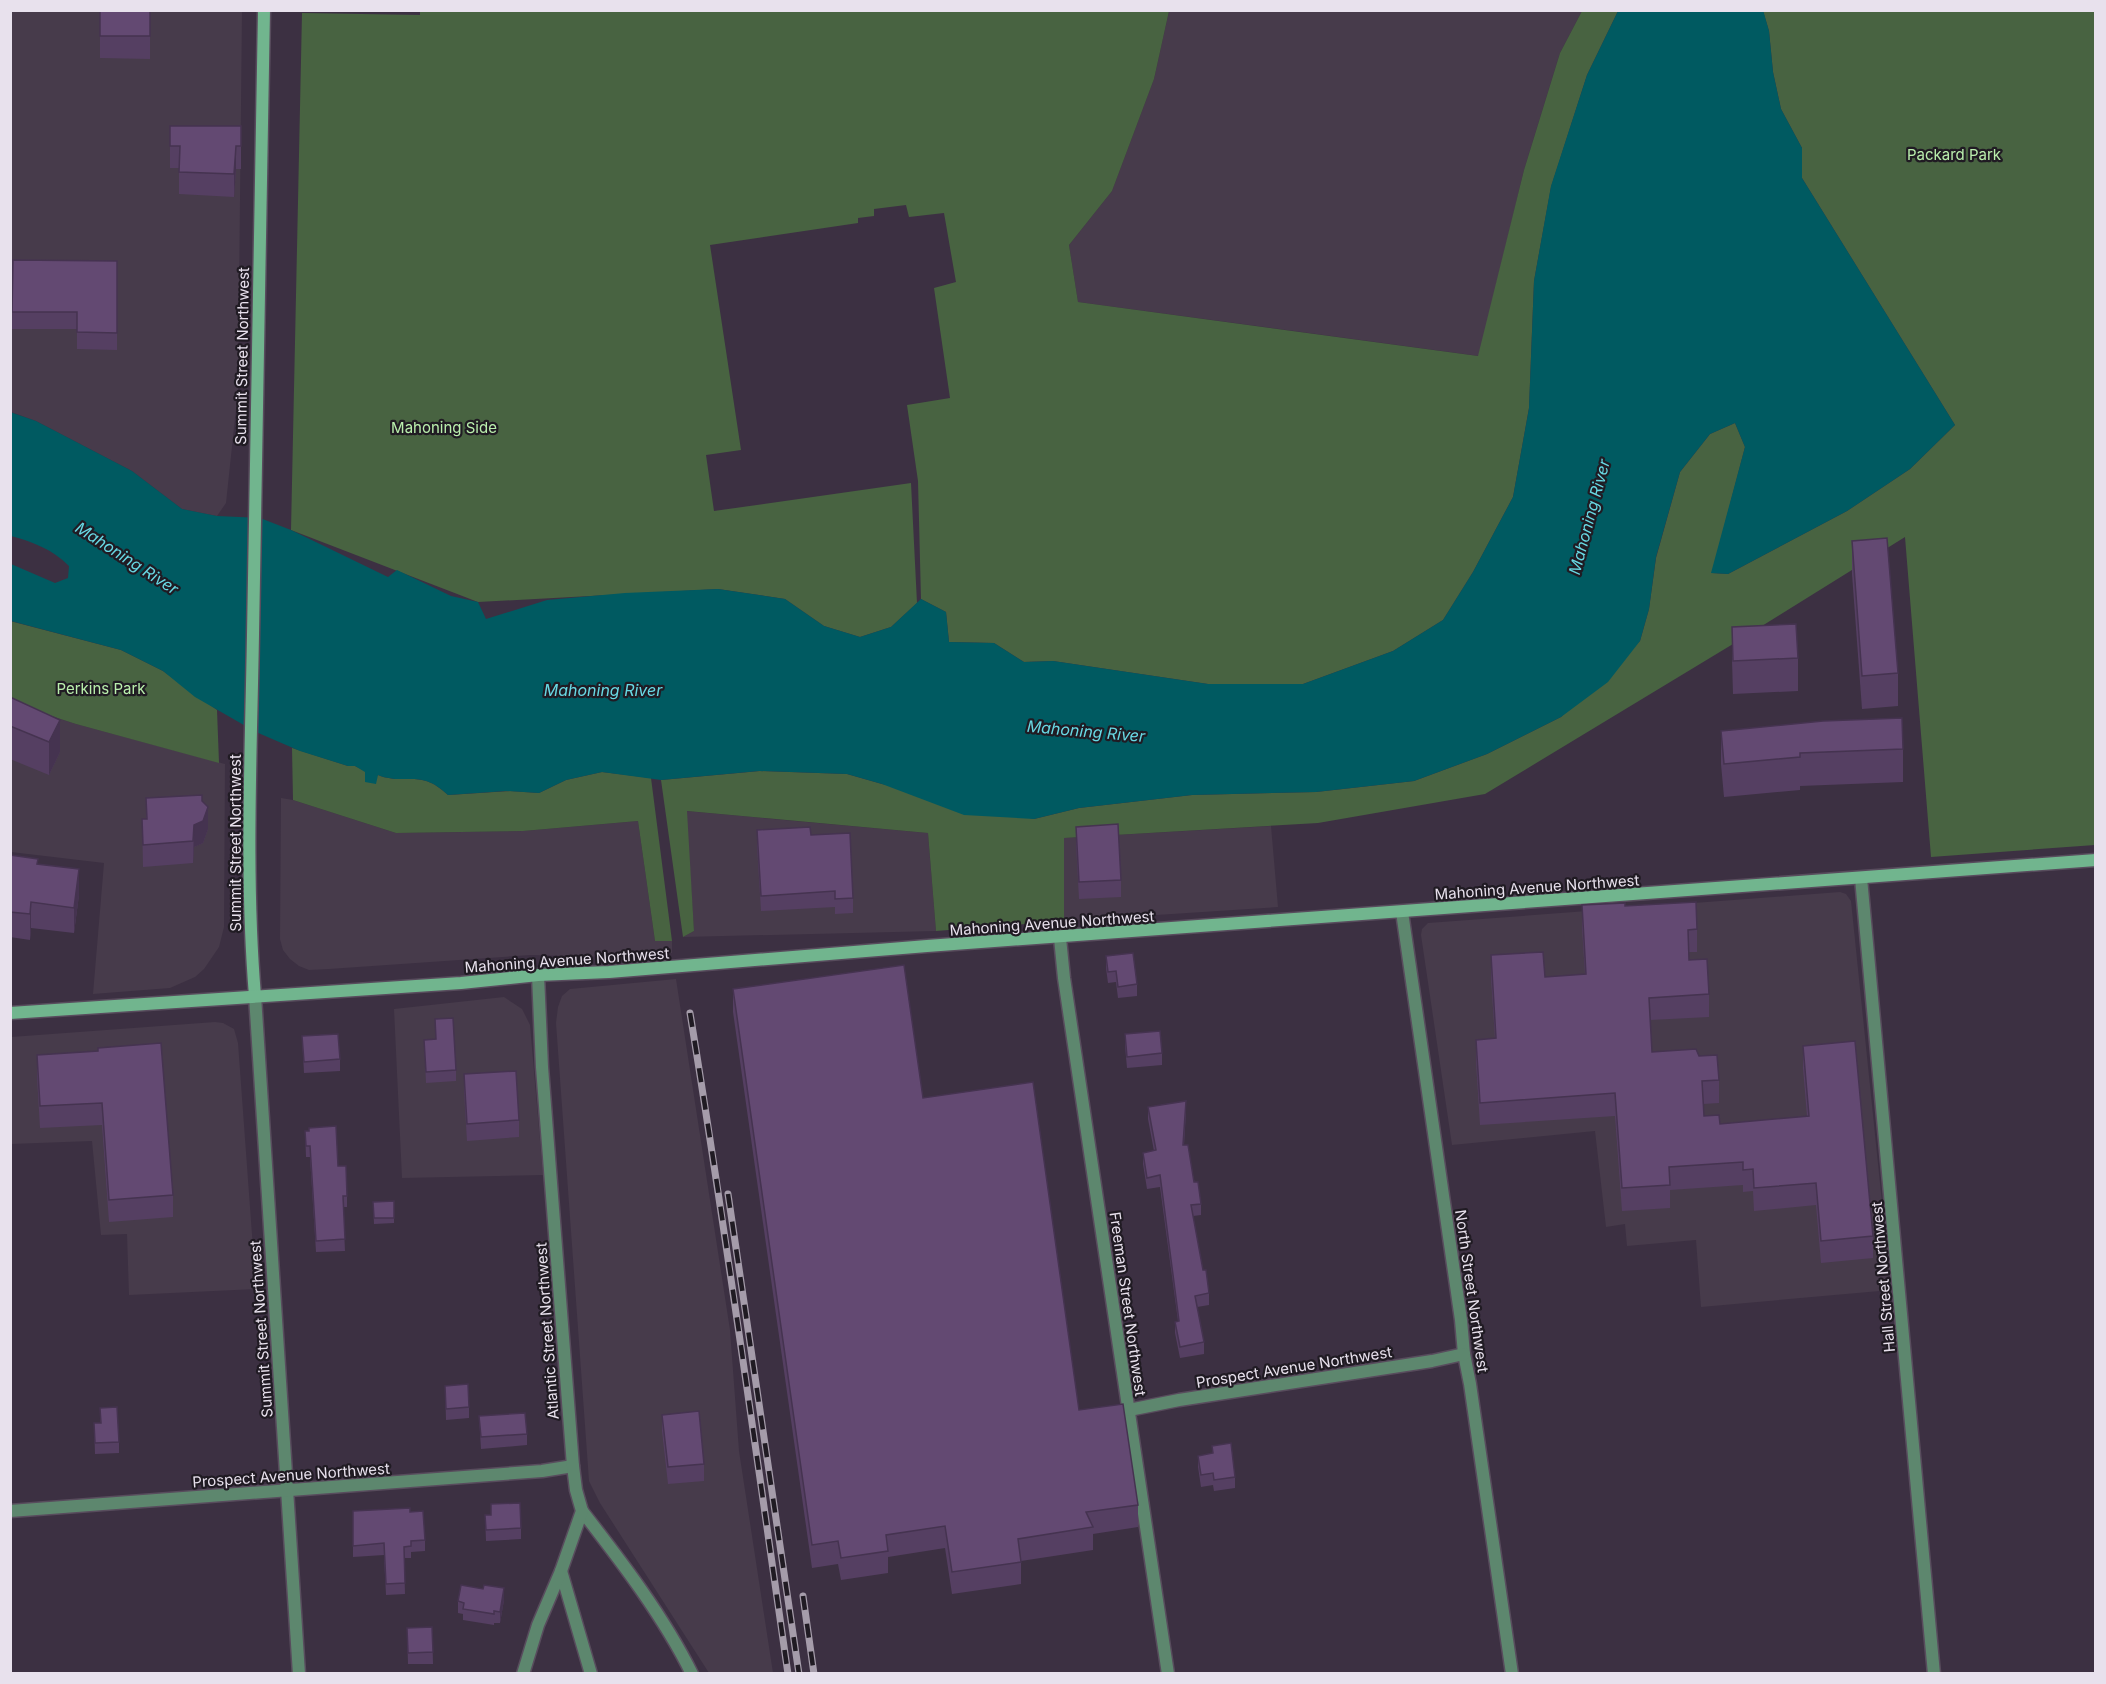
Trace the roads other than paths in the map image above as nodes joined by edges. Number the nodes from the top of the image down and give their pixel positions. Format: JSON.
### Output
{"nodes":[{"id":1,"x":264,"y":10,"type":"edge"},
{"id":2,"x":2096,"y":860,"type":"edge"},
{"id":3,"x":1861,"y":878,"type":"junction"},
{"id":4,"x":1402,"y":912,"type":"junction"},
{"id":5,"x":1060,"y":938,"type":"junction"},
{"id":6,"x":538,"y":975,"type":"junction"},
{"id":7,"x":255,"y":996,"type":"junction"},
{"id":8,"x":10,"y":1013,"type":"edge"},
{"id":9,"x":1464,"y":1354,"type":"junction"},
{"id":10,"x":1129,"y":1410,"type":"junction"},
{"id":11,"x":573,"y":1466,"type":"junction"},
{"id":12,"x":286,"y":1490,"type":"junction"},
{"id":13,"x":10,"y":1511,"type":"edge"},
{"id":14,"x":582,"y":1511,"type":"junction"},
{"id":15,"x":561,"y":1571,"type":"junction"},
{"id":16,"x":299,"y":1674,"type":"edge"},
{"id":17,"x":523,"y":1674,"type":"edge"},
{"id":18,"x":591,"y":1674,"type":"edge"},
{"id":19,"x":692,"y":1674,"type":"edge"},
{"id":20,"x":1168,"y":1674,"type":"edge"},
{"id":21,"x":1512,"y":1674,"type":"edge"},
{"id":22,"x":1934,"y":1674,"type":"edge"}],
"edges":[{"from":1,"to":7,"type":"main road","name":"Summit Street Northwest"},
{"from":2,"to":3,"type":"main road","name":"Mahoning Avenue Northwest"},
{"from":3,"to":4,"type":"main road","name":"Mahoning Avenue Northwest"},
{"from":3,"to":22,"type":"street","name":"Hall Street Northwest"},
{"from":4,"to":5,"type":"main road","name":"Mahoning Avenue Northwest"},
{"from":4,"to":9,"type":"street","name":"North Street Northwest"},
{"from":5,"to":6,"type":"main road","name":"Mahoning Avenue Northwest"},
{"from":5,"to":10,"type":"street","name":"Freeman Street Northwest"},
{"from":6,"to":7,"type":"main road","name":"Mahoning Avenue Northwest"},
{"from":6,"to":11,"type":"street","name":"Atlantic Street Northwest"},
{"from":7,"to":8,"type":"main road","name":"Mahoning Avenue Northwest"},
{"from":7,"to":12,"type":"street","name":"Summit Street Northwest"},
{"from":9,"to":10,"type":"street","name":"Prospect Avenue Northwest"},
{"from":9,"to":21,"type":"street","name":"North Street Northwest"},
{"from":10,"to":20,"type":"street","name":"Freeman Street Northwest"},
{"from":11,"to":12,"type":"street","name":"Prospect Avenue Northwest"},
{"from":11,"to":14,"type":"street","name":"Atlantic Street Northwest"},
{"from":12,"to":13,"type":"street","name":"Prospect Avenue Northwest"},
{"from":12,"to":16,"type":"street","name":"Summit Street Northwest"},
{"from":14,"to":15,"type":"street"},
{"from":14,"to":19,"type":"street"},
{"from":15,"to":17,"type":"street"},
{"from":15,"to":18,"type":"street"}]}
